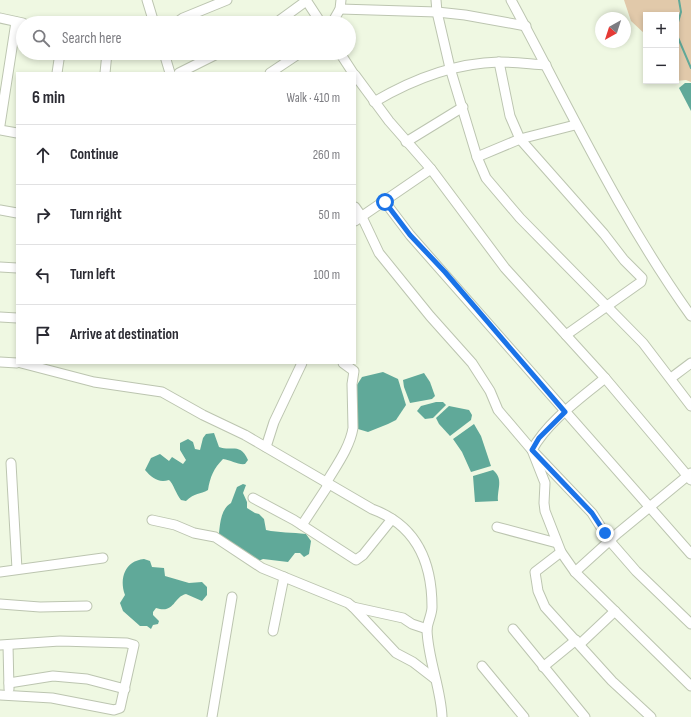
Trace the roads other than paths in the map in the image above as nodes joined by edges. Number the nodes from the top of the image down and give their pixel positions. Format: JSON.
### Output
{"nodes":[{"id":1,"x":147,"y":0,"type":"edge"},
{"id":2,"x":227,"y":0,"type":"edge"},
{"id":3,"x":436,"y":0,"type":"edge"},
{"id":4,"x":511,"y":0,"type":"edge"},
{"id":5,"x":306,"y":1,"type":"edge"},
{"id":6,"x":341,"y":5,"type":"edge"},
{"id":7,"x":437,"y":12,"type":"junction"},
{"id":8,"x":152,"y":16,"type":"edge"},
{"id":9,"x":188,"y":16,"type":"edge"},
{"id":10,"x":286,"y":16,"type":"edge"},
{"id":11,"x":316,"y":16,"type":"edge"},
{"id":12,"x":336,"y":16,"type":"edge"},
{"id":13,"x":0,"y":18,"type":"edge"},
{"id":14,"x":16,"y":21,"type":"edge"},
{"id":15,"x":526,"y":26,"type":"junction"},
{"id":16,"x":16,"y":38,"type":"edge"},
{"id":17,"x":59,"y":60,"type":"edge"},
{"id":18,"x":107,"y":60,"type":"edge"},
{"id":19,"x":166,"y":60,"type":"edge"},
{"id":20,"x":205,"y":60,"type":"edge"},
{"id":21,"x":290,"y":60,"type":"edge"},
{"id":22,"x":345,"y":60,"type":"edge"},
{"id":23,"x":498,"y":62,"type":"junction"},
{"id":24,"x":546,"y":64,"type":"junction"},
{"id":25,"x":450,"y":68,"type":"junction"},
{"id":26,"x":57,"y":72,"type":"edge"},
{"id":27,"x":106,"y":72,"type":"edge"},
{"id":28,"x":170,"y":72,"type":"edge"},
{"id":29,"x":181,"y":72,"type":"edge"},
{"id":30,"x":272,"y":72,"type":"edge"},
{"id":31,"x":353,"y":72,"type":"edge"},
{"id":32,"x":356,"y":77,"type":"edge"},
{"id":33,"x":374,"y":102,"type":"junction"},
{"id":34,"x":463,"y":107,"type":"junction"},
{"id":35,"x":0,"y":124,"type":"edge"},
{"id":36,"x":575,"y":125,"type":"junction"},
{"id":37,"x":0,"y":130,"type":"edge"},
{"id":38,"x":16,"y":133,"type":"edge"},
{"id":39,"x":520,"y":139,"type":"junction"},
{"id":40,"x":406,"y":142,"type":"junction"},
{"id":41,"x":477,"y":157,"type":"junction"},
{"id":42,"x":431,"y":169,"type":"junction"},
{"id":43,"x":385,"y":202,"type":"junction"},
{"id":44,"x":0,"y":210,"type":"edge"},
{"id":45,"x":16,"y":213,"type":"edge"},
{"id":46,"x":358,"y":219,"type":"edge"},
{"id":47,"x":0,"y":267,"type":"edge"},
{"id":48,"x":16,"y":268,"type":"edge"},
{"id":49,"x":606,"y":305,"type":"junction"},
{"id":50,"x":691,"y":316,"type":"edge"},
{"id":51,"x":0,"y":317,"type":"edge"},
{"id":52,"x":16,"y":318,"type":"edge"},
{"id":53,"x":566,"y":335,"type":"junction"},
{"id":54,"x":0,"y":362,"type":"edge"},
{"id":55,"x":16,"y":362,"type":"edge"},
{"id":56,"x":25,"y":364,"type":"edge"},
{"id":57,"x":302,"y":364,"type":"edge"},
{"id":58,"x":344,"y":364,"type":"edge"},
{"id":59,"x":691,"y":364,"type":"edge"},
{"id":60,"x":605,"y":378,"type":"junction"},
{"id":61,"x":670,"y":378,"type":"junction"},
{"id":62,"x":691,"y":406,"type":"edge"},
{"id":63,"x":565,"y":412,"type":"junction"},
{"id":64,"x":266,"y":447,"type":"junction"},
{"id":65,"x":532,"y":450,"type":"junction"},
{"id":66,"x":11,"y":463,"type":"dead end"},
{"id":67,"x":690,"y":476,"type":"edge"},
{"id":68,"x":328,"y":483,"type":"junction"},
{"id":69,"x":253,"y":498,"type":"dead end"},
{"id":70,"x":650,"y":507,"type":"junction"},
{"id":71,"x":392,"y":519,"type":"junction"},
{"id":72,"x":152,"y":520,"type":"dead end"},
{"id":73,"x":302,"y":525,"type":"junction"},
{"id":74,"x":497,"y":527,"type":"dead end"},
{"id":75,"x":609,"y":540,"type":"junction"},
{"id":76,"x":557,"y":543,"type":"junction"},
{"id":77,"x":561,"y":552,"type":"junction"},
{"id":78,"x":691,"y":554,"type":"edge"},
{"id":79,"x":103,"y":558,"type":"dead end"},
{"id":80,"x":17,"y":569,"type":"junction"},
{"id":81,"x":0,"y":572,"type":"edge"},
{"id":82,"x":575,"y":572,"type":"junction"},
{"id":83,"x":284,"y":577,"type":"junction"},
{"id":84,"x":232,"y":597,"type":"dead end"},
{"id":85,"x":0,"y":604,"type":"edge"},
{"id":86,"x":87,"y":606,"type":"dead end"},
{"id":87,"x":353,"y":607,"type":"junction"},
{"id":88,"x":615,"y":611,"type":"junction"},
{"id":89,"x":691,"y":624,"type":"edge"},
{"id":90,"x":427,"y":629,"type":"junction"},
{"id":91,"x":513,"y":629,"type":"dead end"},
{"id":92,"x":273,"y":631,"type":"dead end"},
{"id":93,"x":578,"y":642,"type":"junction"},
{"id":94,"x":4,"y":645,"type":"edge"},
{"id":95,"x":482,"y":666,"type":"dead end"},
{"id":96,"x":543,"y":667,"type":"junction"},
{"id":97,"x":435,"y":679,"type":"junction"},
{"id":98,"x":9,"y":683,"type":"junction"},
{"id":99,"x":691,"y":686,"type":"edge"},
{"id":100,"x":124,"y":689,"type":"junction"},
{"id":101,"x":10,"y":694,"type":"junction"},
{"id":102,"x":0,"y":695,"type":"edge"},
{"id":103,"x":212,"y":717,"type":"edge"},
{"id":104,"x":442,"y":717,"type":"edge"},
{"id":105,"x":524,"y":717,"type":"edge"},
{"id":106,"x":585,"y":717,"type":"edge"},
{"id":107,"x":651,"y":717,"type":"edge"}],
"edges":[{"from":1,"to":8,"type":"street"},
{"from":2,"to":9,"type":"street"},
{"from":3,"to":7,"type":"street"},
{"from":4,"to":15,"type":"street"},
{"from":5,"to":10,"type":"street"},
{"from":5,"to":11,"type":"street"},
{"from":6,"to":7,"type":"street"},
{"from":6,"to":12,"type":"street"},
{"from":7,"to":15,"type":"street"},
{"from":7,"to":25,"type":"street"},
{"from":13,"to":14,"type":"street"},
{"from":15,"to":24,"type":"street"},
{"from":16,"to":35,"type":"street"},
{"from":17,"to":26,"type":"street"},
{"from":18,"to":27,"type":"street"},
{"from":19,"to":28,"type":"street"},
{"from":20,"to":29,"type":"street"},
{"from":21,"to":30,"type":"street"},
{"from":22,"to":31,"type":"street"},
{"from":23,"to":24,"type":"street"},
{"from":23,"to":25,"type":"street"},
{"from":23,"to":39,"type":"street"},
{"from":24,"to":36,"type":"street"},
{"from":25,"to":33,"type":"street"},
{"from":25,"to":34,"type":"street"},
{"from":32,"to":33,"type":"street"},
{"from":33,"to":40,"type":"street"},
{"from":34,"to":40,"type":"street"},
{"from":34,"to":41,"type":"street"},
{"from":36,"to":39,"type":"street"},
{"from":36,"to":50,"type":"street"},
{"from":37,"to":38,"type":"street"},
{"from":39,"to":41,"type":"street"},
{"from":39,"to":49,"type":"street"},
{"from":40,"to":42,"type":"street"},
{"from":41,"to":49,"type":"street"},
{"from":42,"to":43,"type":"street"},
{"from":42,"to":53,"type":"street"},
{"from":43,"to":46,"type":"street"},
{"from":43,"to":63,"type":"street"},
{"from":44,"to":45,"type":"street"},
{"from":46,"to":65,"type":"street"},
{"from":47,"to":48,"type":"street"},
{"from":49,"to":53,"type":"street"},
{"from":49,"to":61,"type":"street"},
{"from":51,"to":52,"type":"street"},
{"from":53,"to":60,"type":"street"},
{"from":54,"to":55,"type":"street"},
{"from":56,"to":64,"type":"street"},
{"from":57,"to":64,"type":"street"},
{"from":58,"to":68,"type":"street"},
{"from":59,"to":61,"type":"street"},
{"from":60,"to":63,"type":"street"},
{"from":60,"to":67,"type":"street"},
{"from":61,"to":62,"type":"street"},
{"from":63,"to":65,"type":"street"},
{"from":63,"to":70,"type":"street"},
{"from":64,"to":68,"type":"street"},
{"from":65,"to":75,"type":"street"},
{"from":65,"to":76,"type":"street"},
{"from":66,"to":80,"type":"street"},
{"from":67,"to":70,"type":"street"},
{"from":68,"to":71,"type":"street"},
{"from":68,"to":73,"type":"street"},
{"from":69,"to":73,"type":"street"},
{"from":70,"to":75,"type":"street"},
{"from":70,"to":78,"type":"street"},
{"from":71,"to":73,"type":"street"},
{"from":71,"to":90,"type":"street"},
{"from":72,"to":83,"type":"street"},
{"from":74,"to":76,"type":"street"},
{"from":75,"to":82,"type":"street"},
{"from":75,"to":89,"type":"street"},
{"from":76,"to":77,"type":"street"},
{"from":77,"to":82,"type":"street"},
{"from":77,"to":93,"type":"street"},
{"from":79,"to":80,"type":"street"},
{"from":80,"to":81,"type":"street"},
{"from":82,"to":88,"type":"street"},
{"from":83,"to":87,"type":"street"},
{"from":83,"to":92,"type":"street"},
{"from":84,"to":103,"type":"street"},
{"from":85,"to":86,"type":"street"},
{"from":87,"to":90,"type":"street"},
{"from":87,"to":97,"type":"street"},
{"from":88,"to":93,"type":"street"},
{"from":88,"to":99,"type":"street"},
{"from":90,"to":97,"type":"street"},
{"from":91,"to":96,"type":"street"},
{"from":93,"to":96,"type":"street"},
{"from":93,"to":107,"type":"street"},
{"from":94,"to":98,"type":"street"},
{"from":94,"to":100,"type":"street"},
{"from":95,"to":105,"type":"street"},
{"from":96,"to":106,"type":"street"},
{"from":97,"to":104,"type":"street"},
{"from":98,"to":100,"type":"street"},
{"from":98,"to":101,"type":"street"},
{"from":100,"to":101,"type":"street"},
{"from":101,"to":102,"type":"street"}]}
